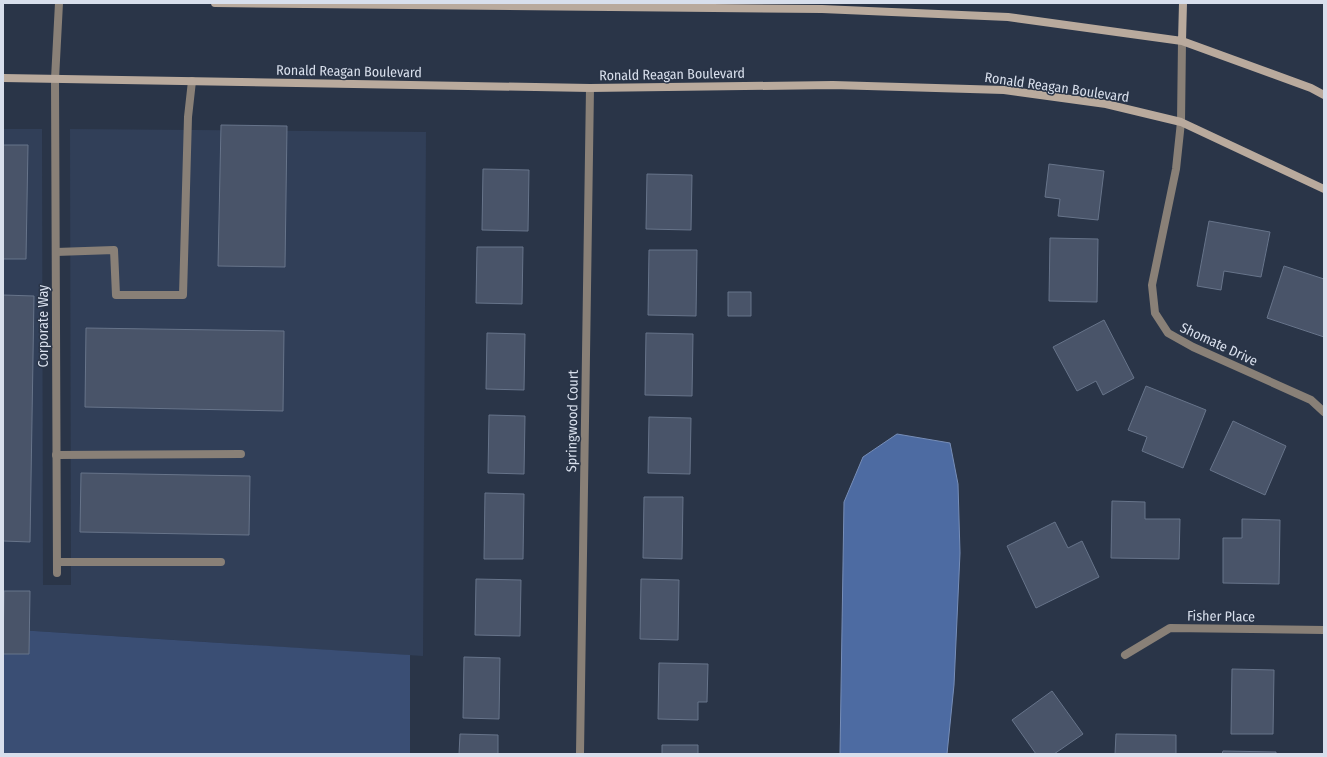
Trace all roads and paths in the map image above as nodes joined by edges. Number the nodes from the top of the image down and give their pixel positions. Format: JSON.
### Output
{"nodes":[{"id":1,"x":60,"y":3,"type":"edge"},
{"id":2,"x":215,"y":3,"type":"edge"},
{"id":3,"x":1183,"y":3,"type":"edge"},
{"id":4,"x":558,"y":5,"type":"edge"},
{"id":5,"x":647,"y":5,"type":"edge"},
{"id":6,"x":698,"y":5,"type":"edge"},
{"id":7,"x":1182,"y":42,"type":"junction"},
{"id":8,"x":3,"y":78,"type":"edge"},
{"id":9,"x":56,"y":79,"type":"junction"},
{"id":10,"x":192,"y":81,"type":"junction"},
{"id":11,"x":590,"y":88,"type":"junction"},
{"id":12,"x":1324,"y":95,"type":"edge"},
{"id":13,"x":1181,"y":122,"type":"junction"},
{"id":14,"x":1324,"y":189,"type":"edge"},
{"id":15,"x":56,"y":252,"type":"junction"},
{"id":16,"x":1324,"y":412,"type":"edge"},
{"id":17,"x":241,"y":454,"type":"dead end"},
{"id":18,"x":56,"y":455,"type":"junction"},
{"id":19,"x":56,"y":562,"type":"junction"},
{"id":20,"x":221,"y":562,"type":"dead end"},
{"id":21,"x":57,"y":573,"type":"dead end"},
{"id":22,"x":1324,"y":630,"type":"edge"},
{"id":23,"x":1125,"y":654,"type":"dead end"},
{"id":24,"x":580,"y":754,"type":"edge"}],
"edges":[{"from":1,"to":9,"type":"street","name":"Corporate Way"},
{"from":2,"to":4,"type":"main road"},
{"from":3,"to":7,"type":"main road"},
{"from":4,"to":5,"type":"main road"},
{"from":5,"to":6,"type":"main road"},
{"from":6,"to":7,"type":"main road"},
{"from":7,"to":12,"type":"main road"},
{"from":7,"to":13,"type":"street","name":"Shomate Drive"},
{"from":8,"to":9,"type":"main road","name":"Ronald Reagan Boulevard"},
{"from":9,"to":10,"type":"main road","name":"Ronald Reagan Boulevard"},
{"from":9,"to":15,"type":"street","name":"Corporate Way"},
{"from":10,"to":11,"type":"main road","name":"Ronald Reagan Boulevard"},
{"from":10,"to":15,"type":"street"},
{"from":11,"to":13,"type":"main road","name":"Ronald Reagan Boulevard"},
{"from":11,"to":24,"type":"street","name":"Springwood Court"},
{"from":13,"to":14,"type":"main road","name":"Ronald Reagan Boulevard"},
{"from":13,"to":16,"type":"street","name":"Shomate Drive"},
{"from":15,"to":18,"type":"street","name":"Corporate Way"},
{"from":17,"to":18,"type":"street"},
{"from":18,"to":19,"type":"street","name":"Corporate Way"},
{"from":19,"to":20,"type":"street"},
{"from":19,"to":21,"type":"street","name":"Corporate Way"},
{"from":22,"to":23,"type":"street","name":"Fisher Place"}]}
